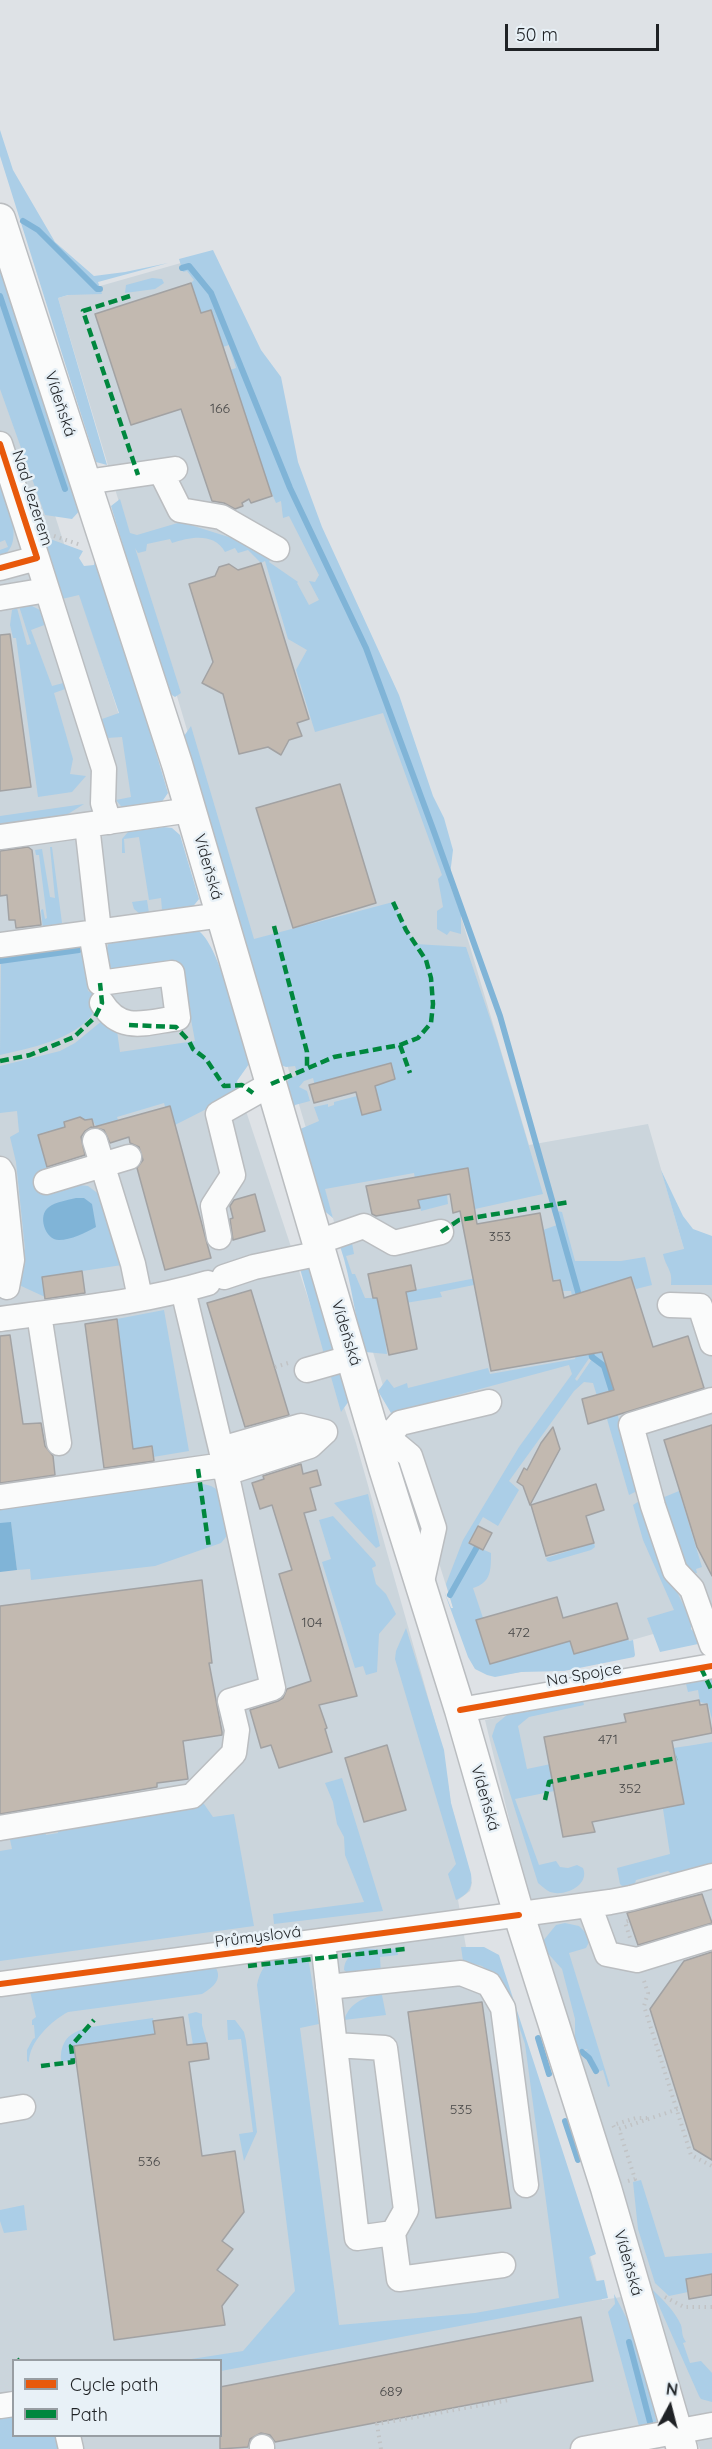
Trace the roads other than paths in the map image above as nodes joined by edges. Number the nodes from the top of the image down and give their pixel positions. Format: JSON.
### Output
{"nodes":[{"id":1,"x":0,"y":219,"type":"edge"},
{"id":2,"x":0,"y":444,"type":"edge"},
{"id":3,"x":86,"y":482,"type":"junction"},
{"id":4,"x":277,"y":549,"type":"dead end"},
{"id":5,"x":37,"y":558,"type":"junction"},
{"id":6,"x":0,"y":568,"type":"edge"},
{"id":7,"x":47,"y":590,"type":"junction"},
{"id":8,"x":0,"y":598,"type":"edge"},
{"id":9,"x":191,"y":810,"type":"junction"},
{"id":10,"x":98,"y":823,"type":"junction"},
{"id":11,"x":0,"y":837,"type":"edge"},
{"id":12,"x":222,"y":915,"type":"junction"},
{"id":13,"x":95,"y":932,"type":"junction"},
{"id":14,"x":0,"y":945,"type":"edge"},
{"id":15,"x":102,"y":1004,"type":"dead end"},
{"id":16,"x":271,"y":1084,"type":"junction"},
{"id":17,"x":95,"y":1141,"type":"dead end"},
{"id":18,"x":129,"y":1157,"type":"dead end"},
{"id":19,"x":102,"y":1165,"type":"junction"},
{"id":20,"x":0,"y":1169,"type":"edge"},
{"id":21,"x":46,"y":1182,"type":"dead end"},
{"id":22,"x":441,"y":1232,"type":"dead end"},
{"id":23,"x":219,"y":1238,"type":"dead end"},
{"id":24,"x":320,"y":1247,"type":"junction"},
{"id":25,"x":4,"y":1286,"type":"edge"},
{"id":26,"x":183,"y":1290,"type":"junction"},
{"id":27,"x":141,"y":1298,"type":"junction"},
{"id":28,"x":670,"y":1305,"type":"dead end"},
{"id":29,"x":34,"y":1314,"type":"junction"},
{"id":30,"x":0,"y":1319,"type":"edge"},
{"id":31,"x":712,"y":1343,"type":"edge"},
{"id":32,"x":353,"y":1357,"type":"junction"},
{"id":33,"x":297,"y":1367,"type":"road end"},
{"id":34,"x":712,"y":1400,"type":"edge"},
{"id":35,"x":489,"y":1402,"type":"dead end"},
{"id":36,"x":381,"y":1431,"type":"junction"},
{"id":37,"x":328,"y":1441,"type":"dead end"},
{"id":38,"x":59,"y":1443,"type":"dead end"},
{"id":39,"x":224,"y":1462,"type":"junction"},
{"id":40,"x":0,"y":1497,"type":"edge"},
{"id":41,"x":712,"y":1644,"type":"edge"},
{"id":42,"x":712,"y":1666,"type":"edge"},
{"id":43,"x":460,"y":1710,"type":"junction"},
{"id":44,"x":0,"y":1828,"type":"edge"},
{"id":45,"x":712,"y":1876,"type":"edge"},
{"id":46,"x":600,"y":1903,"type":"junction"},
{"id":47,"x":519,"y":1915,"type":"junction"},
{"id":48,"x":712,"y":1937,"type":"edge"},
{"id":49,"x":323,"y":1942,"type":"junction"},
{"id":50,"x":0,"y":1984,"type":"edge"},
{"id":51,"x":328,"y":1987,"type":"junction"},
{"id":52,"x":334,"y":2046,"type":"junction"},
{"id":53,"x":526,"y":2185,"type":"dead end"},
{"id":54,"x":393,"y":2233,"type":"junction"},
{"id":55,"x":502,"y":2265,"type":"dead end"},
{"id":56,"x":712,"y":2425,"type":"edge"},
{"id":57,"x":680,"y":2441,"type":"edge"},
{"id":58,"x":583,"y":2449,"type":"edge"}],
"edges":[{"from":1,"to":3,"type":"main road","name":"Vídeňská"},
{"from":2,"to":5,"type":"street","name":"Nad Jezerem"},
{"from":3,"to":4,"type":"street"},
{"from":3,"to":9,"type":"main road","name":"Vídeňská"},
{"from":5,"to":6,"type":"street","name":"Nad Jezerem"},
{"from":5,"to":7,"type":"street"},
{"from":7,"to":8,"type":"street"},
{"from":7,"to":10,"type":"street"},
{"from":9,"to":10,"type":"street"},
{"from":9,"to":12,"type":"main road","name":"Vídeňská"},
{"from":10,"to":11,"type":"street"},
{"from":10,"to":13,"type":"street"},
{"from":12,"to":13,"type":"street"},
{"from":12,"to":16,"type":"main road","name":"Vídeňská"},
{"from":13,"to":14,"type":"street"},
{"from":13,"to":15,"type":"street"},
{"from":16,"to":23,"type":"street"},
{"from":16,"to":24,"type":"main road","name":"Vídeňská"},
{"from":17,"to":19,"type":"street"},
{"from":18,"to":19,"type":"street"},
{"from":19,"to":21,"type":"street"},
{"from":19,"to":27,"type":"street"},
{"from":20,"to":25,"type":"street"},
{"from":22,"to":24,"type":"street"},
{"from":24,"to":26,"type":"street"},
{"from":24,"to":32,"type":"main road","name":"Vídeňská"},
{"from":25,"to":29,"type":"street"},
{"from":26,"to":27,"type":"street"},
{"from":26,"to":39,"type":"street"},
{"from":27,"to":29,"type":"street"},
{"from":28,"to":31,"type":"street"},
{"from":29,"to":30,"type":"street"},
{"from":29,"to":38,"type":"street"},
{"from":32,"to":33,"type":"street"},
{"from":32,"to":36,"type":"main road","name":"Vídeňská"},
{"from":34,"to":41,"type":"street"},
{"from":35,"to":36,"type":"street"},
{"from":36,"to":43,"type":"main road","name":"Vídeňská"},
{"from":37,"to":39,"type":"street"},
{"from":39,"to":40,"type":"street"},
{"from":39,"to":44,"type":"street"},
{"from":42,"to":43,"type":"street","name":"Na Spojce"},
{"from":43,"to":47,"type":"main road","name":"Vídeňská"},
{"from":45,"to":46,"type":"street","name":"Průmyslová"},
{"from":46,"to":47,"type":"street","name":"Průmyslová"},
{"from":46,"to":48,"type":"street"},
{"from":47,"to":49,"type":"street","name":"Průmyslová"},
{"from":47,"to":57,"type":"main road","name":"Vídeňská"},
{"from":49,"to":50,"type":"street","name":"Průmyslová"},
{"from":49,"to":51,"type":"street"},
{"from":51,"to":52,"type":"street"},
{"from":51,"to":53,"type":"street"},
{"from":52,"to":54,"type":"street"},
{"from":52,"to":54,"type":"street"},
{"from":54,"to":55,"type":"street"},
{"from":56,"to":57,"type":"street"},
{"from":57,"to":58,"type":"street"}]}
